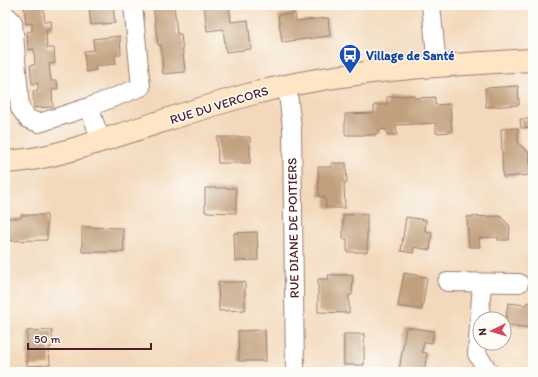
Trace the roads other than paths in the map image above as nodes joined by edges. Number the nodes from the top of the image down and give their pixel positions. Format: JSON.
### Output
{"nodes":[{"id":1,"x":133,"y":5,"type":"edge"},
{"id":2,"x":431,"y":5,"type":"edge"},
{"id":3,"x":5,"y":14,"type":"edge"},
{"id":4,"x":533,"y":60,"type":"edge"},
{"id":5,"x":437,"y":66,"type":"junction"},
{"id":6,"x":287,"y":85,"type":"junction"},
{"id":7,"x":89,"y":107,"type":"junction"},
{"id":8,"x":101,"y":141,"type":"junction"},
{"id":9,"x":5,"y":162,"type":"edge"},
{"id":10,"x":447,"y":282,"type":"dead end"},
{"id":11,"x":482,"y":283,"type":"junction"},
{"id":12,"x":519,"y":283,"type":"dead end"},
{"id":13,"x":295,"y":372,"type":"edge"},
{"id":14,"x":489,"y":372,"type":"edge"}],
"edges":[{"from":1,"to":7,"type":"street"},
{"from":2,"to":5,"type":"street"},
{"from":3,"to":7,"type":"street"},
{"from":4,"to":5,"type":"street","name":"RUE DU VERCORS"},
{"from":5,"to":6,"type":"street","name":"RUE DU VERCORS"},
{"from":6,"to":8,"type":"street","name":"RUE DU VERCORS"},
{"from":6,"to":13,"type":"street","name":"RUE DIANE DE POITIERS"},
{"from":7,"to":8,"type":"street"},
{"from":8,"to":9,"type":"street","name":"RUE DU VERCORS"},
{"from":10,"to":11,"type":"street"},
{"from":11,"to":12,"type":"street"},
{"from":11,"to":14,"type":"street"}]}
